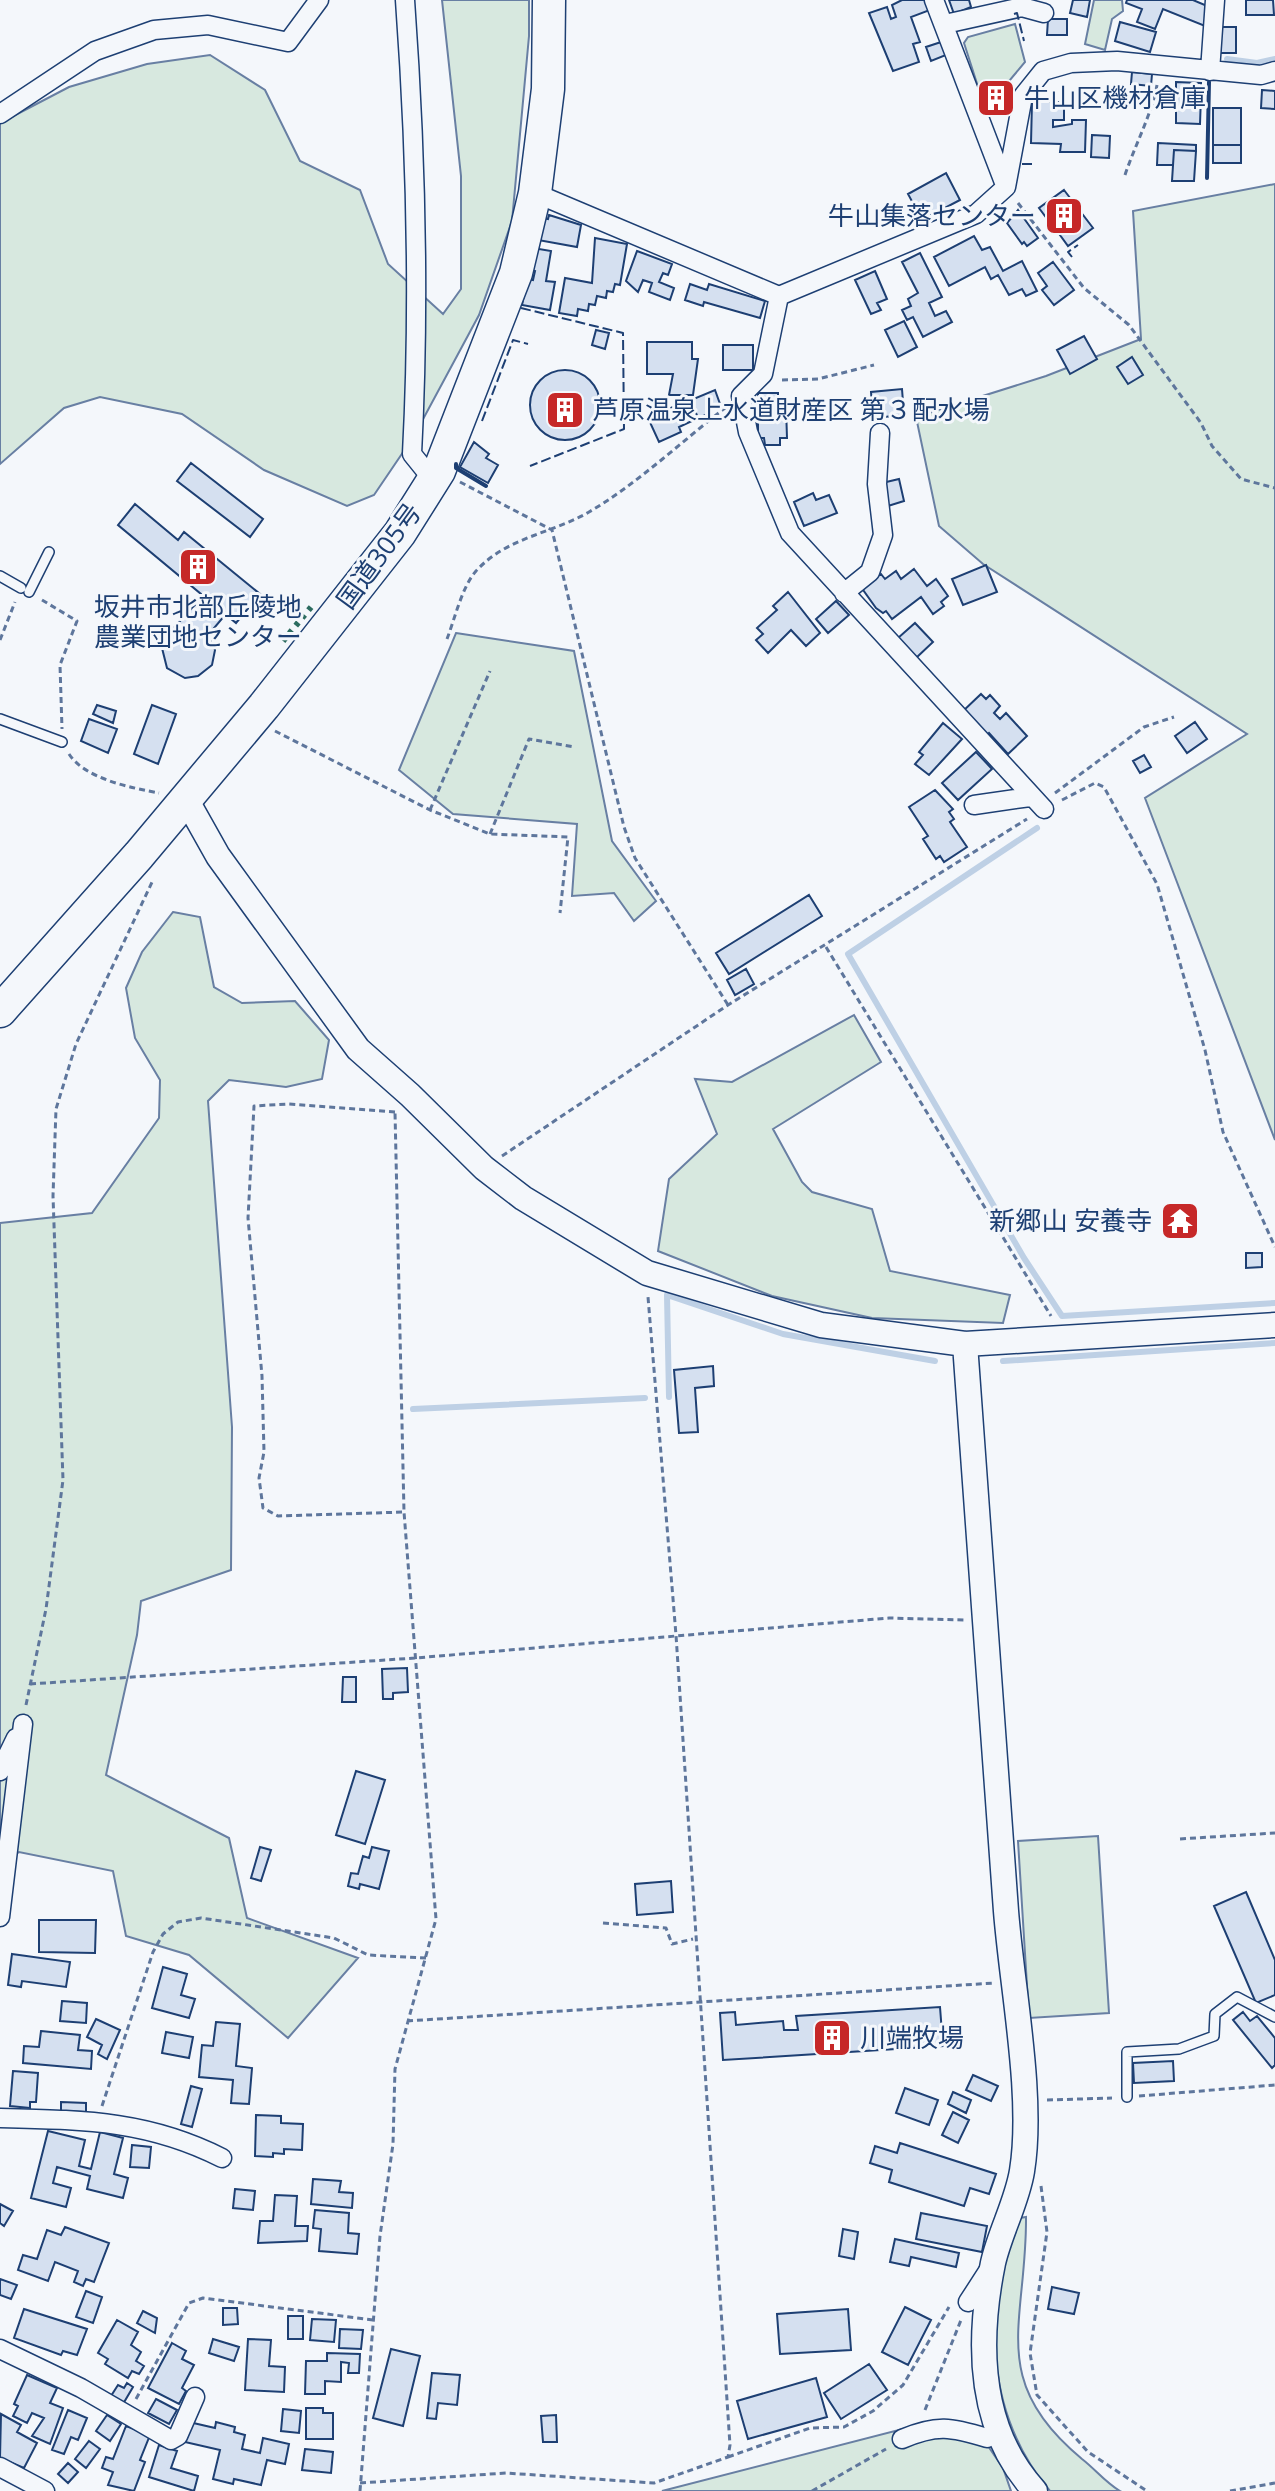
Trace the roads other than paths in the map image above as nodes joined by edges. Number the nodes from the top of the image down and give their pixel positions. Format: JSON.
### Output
{"nodes":[{"id":1,"x":319,"y":0,"type":"edge"},
{"id":2,"x":405,"y":0,"type":"edge"},
{"id":3,"x":549,"y":0,"type":"edge"},
{"id":4,"x":934,"y":0,"type":"edge"},
{"id":5,"x":1215,"y":0,"type":"edge"},
{"id":6,"x":1044,"y":13,"type":"dead end"},
{"id":7,"x":945,"y":24,"type":"junction"},
{"id":8,"x":1210,"y":71,"type":"junction"},
{"id":9,"x":1275,"y":71,"type":"edge"},
{"id":10,"x":0,"y":114,"type":"edge"},
{"id":11,"x":1006,"y":187,"type":"junction"},
{"id":12,"x":535,"y":193,"type":"junction"},
{"id":13,"x":779,"y":296,"type":"junction"},
{"id":14,"x":880,"y":433,"type":"dead end"},
{"id":15,"x":436,"y":476,"type":"junction"},
{"id":16,"x":49,"y":552,"type":"dead end"},
{"id":17,"x":0,"y":576,"type":"edge"},
{"id":18,"x":844,"y":593,"type":"junction"},
{"id":19,"x":0,"y":719,"type":"edge"},
{"id":20,"x":62,"y":742,"type":"road end"},
{"id":21,"x":186,"y":799,"type":"junction"},
{"id":22,"x":974,"y":805,"type":"dead end"},
{"id":23,"x":0,"y":1011,"type":"edge"},
{"id":24,"x":1275,"y":1325,"type":"edge"},
{"id":25,"x":965,"y":1344,"type":"junction"},
{"id":26,"x":0,"y":1771,"type":"edge"},
{"id":27,"x":0,"y":1917,"type":"edge"},
{"id":28,"x":1275,"y":2017,"type":"edge"},
{"id":29,"x":1127,"y":2097,"type":"road end"},
{"id":30,"x":0,"y":2118,"type":"edge"},
{"id":31,"x":222,"y":2158,"type":"dead end"},
{"id":32,"x":993,"y":2263,"type":"junction"},
{"id":33,"x":970,"y":2298,"type":"road end"},
{"id":34,"x":0,"y":2349,"type":"edge"},
{"id":35,"x":195,"y":2397,"type":"dead end"},
{"id":36,"x":987,"y":2438,"type":"dead end"},
{"id":37,"x":902,"y":2439,"type":"road end"},
{"id":38,"x":0,"y":2467,"type":"edge"},
{"id":39,"x":45,"y":2491,"type":"edge"},
{"id":40,"x":1035,"y":2491,"type":"edge"}],
"edges":[{"from":1,"to":10,"type":"street"},
{"from":2,"to":15,"type":"street"},
{"from":3,"to":12,"type":"highway","name":"国道305号"},
{"from":4,"to":7,"type":"street"},
{"from":5,"to":8,"type":"street"},
{"from":6,"to":7,"type":"street"},
{"from":7,"to":11,"type":"street"},
{"from":8,"to":9,"type":"street"},
{"from":8,"to":11,"type":"street"},
{"from":11,"to":13,"type":"street"},
{"from":12,"to":13,"type":"street"},
{"from":12,"to":15,"type":"highway","name":"国道305号"},
{"from":13,"to":18,"type":"street"},
{"from":14,"to":18,"type":"street"},
{"from":15,"to":21,"type":"highway","name":"国道305号"},
{"from":16,"to":17,"type":"lane"},
{"from":18,"to":22,"type":"street"},
{"from":19,"to":20,"type":"lane"},
{"from":21,"to":23,"type":"highway","name":"国道305号"},
{"from":21,"to":25,"type":"street"},
{"from":24,"to":25,"type":"street"},
{"from":25,"to":32,"type":"street"},
{"from":26,"to":27,"type":"street"},
{"from":28,"to":29,"type":"lane"},
{"from":30,"to":31,"type":"street"},
{"from":32,"to":33,"type":"street"},
{"from":32,"to":40,"type":"street"},
{"from":34,"to":35,"type":"street"},
{"from":36,"to":37,"type":"street"},
{"from":38,"to":39,"type":"street"}]}
